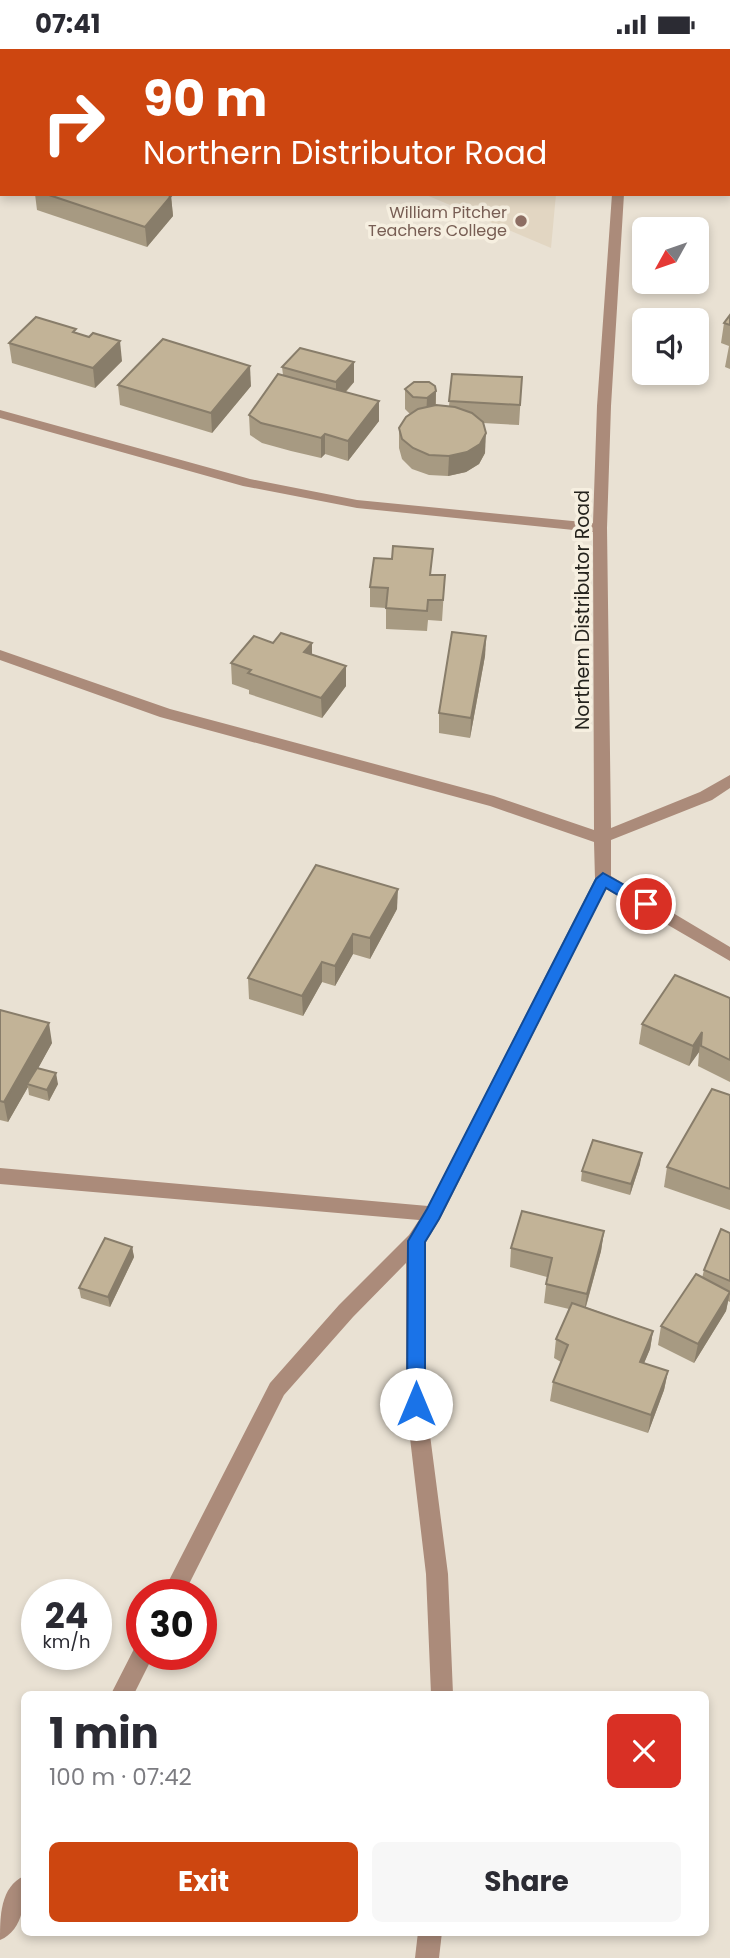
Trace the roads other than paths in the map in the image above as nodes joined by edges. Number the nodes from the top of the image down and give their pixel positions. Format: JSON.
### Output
{"nodes":[{"id":1,"x":618,"y":196,"type":"edge"},
{"id":2,"x":0,"y":414,"type":"edge"},
{"id":3,"x":600,"y":528,"type":"junction"},
{"id":4,"x":0,"y":655,"type":"edge"},
{"id":5,"x":730,"y":781,"type":"edge"},
{"id":6,"x":601,"y":838,"type":"junction"},
{"id":7,"x":603,"y":879,"type":"junction"},
{"id":8,"x":730,"y":955,"type":"edge"},
{"id":9,"x":0,"y":1176,"type":"edge"},
{"id":10,"x":433,"y":1214,"type":"junction"},
{"id":11,"x":416,"y":1241,"type":"junction"},
{"id":12,"x":181,"y":1579,"type":"edge"},
{"id":13,"x":135,"y":1670,"type":"edge"},
{"id":14,"x":124,"y":1691,"type":"edge"},
{"id":15,"x":442,"y":1691,"type":"edge"},
{"id":16,"x":21,"y":1893,"type":"edge"},
{"id":17,"x":0,"y":1928,"type":"edge"},
{"id":18,"x":430,"y":1936,"type":"edge"},
{"id":19,"x":427,"y":1958,"type":"edge"}],
"edges":[{"from":1,"to":3,"type":"street","name":"Northern Distributor Road"},
{"from":2,"to":3,"type":"street"},
{"from":3,"to":6,"type":"street","name":"Northern Distributor Road"},
{"from":4,"to":6,"type":"street"},
{"from":5,"to":6,"type":"street"},
{"from":6,"to":7,"type":"street","name":"Northern Distributor Road"},
{"from":7,"to":8,"type":"street"},
{"from":7,"to":10,"type":"street"},
{"from":9,"to":10,"type":"street"},
{"from":10,"to":11,"type":"street"},
{"from":11,"to":12,"type":"street"},
{"from":11,"to":15,"type":"street"},
{"from":13,"to":14,"type":"street"},
{"from":16,"to":17,"type":"street"},
{"from":18,"to":19,"type":"street"}]}
